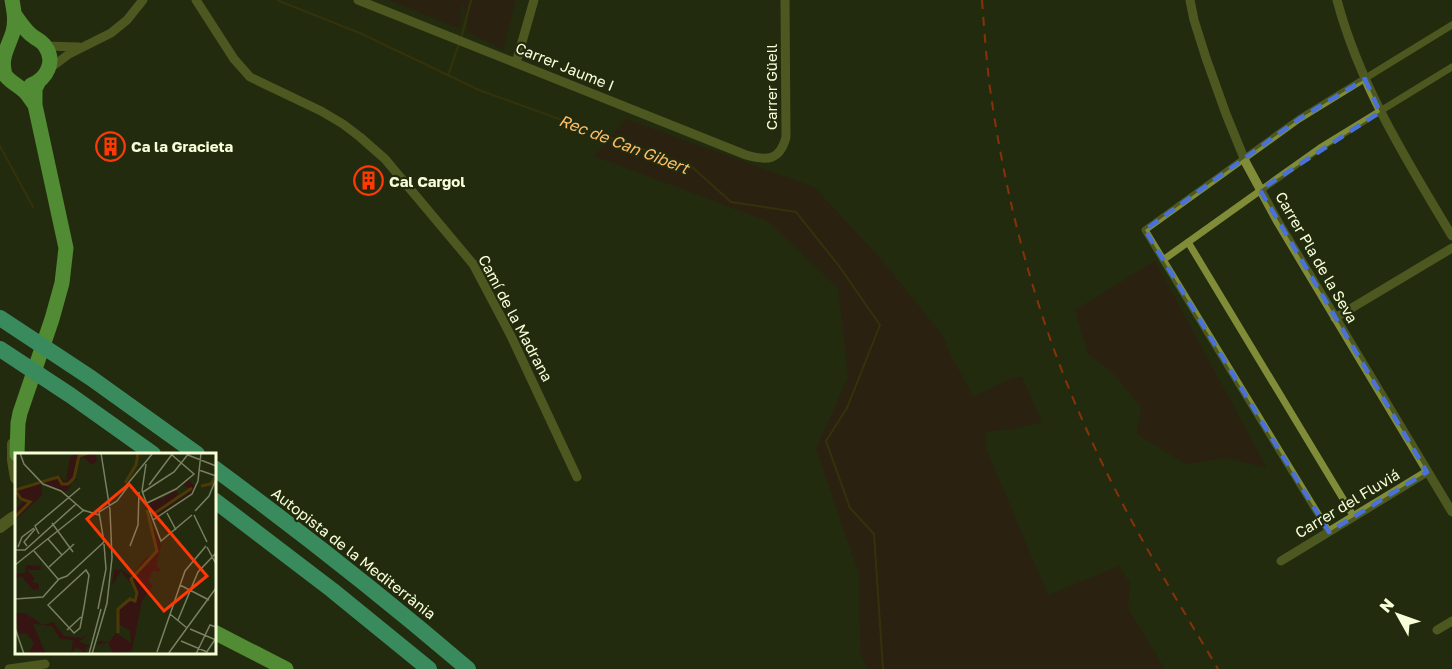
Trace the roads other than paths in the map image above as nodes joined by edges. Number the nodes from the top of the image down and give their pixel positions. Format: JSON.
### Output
{"nodes":[{"id":1,"x":142,"y":0,"type":"edge"},
{"id":2,"x":196,"y":0,"type":"edge"},
{"id":3,"x":358,"y":0,"type":"edge"},
{"id":4,"x":534,"y":0,"type":"edge"},
{"id":5,"x":785,"y":0,"type":"edge"},
{"id":6,"x":1190,"y":0,"type":"edge"},
{"id":7,"x":1337,"y":0,"type":"edge"},
{"id":8,"x":13,"y":7,"type":"edge"},
{"id":9,"x":1452,"y":25,"type":"edge"},
{"id":10,"x":9,"y":41,"type":"junction"},
{"id":11,"x":39,"y":41,"type":"junction"},
{"id":12,"x":82,"y":47,"type":"junction"},
{"id":13,"x":516,"y":63,"type":"junction"},
{"id":14,"x":1452,"y":67,"type":"edge"},
{"id":15,"x":43,"y":75,"type":"junction"},
{"id":16,"x":1365,"y":79,"type":"junction"},
{"id":17,"x":15,"y":83,"type":"junction"},
{"id":18,"x":35,"y":105,"type":"junction"},
{"id":19,"x":1380,"y":112,"type":"junction"},
{"id":20,"x":1244,"y":159,"type":"junction"},
{"id":21,"x":761,"y":160,"type":"joint"},
{"id":22,"x":1260,"y":190,"type":"junction"},
{"id":23,"x":1452,"y":236,"type":"edge"},
{"id":24,"x":1188,"y":242,"type":"junction"},
{"id":25,"x":1452,"y":248,"type":"edge"},
{"id":26,"x":1163,"y":260,"type":"junction"},
{"id":27,"x":0,"y":318,"type":"edge"},
{"id":28,"x":1335,"y":318,"type":"junction"},
{"id":29,"x":0,"y":349,"type":"edge"},
{"id":30,"x":25,"y":396,"type":"junction"},
{"id":31,"x":18,"y":423,"type":"junction"},
{"id":32,"x":17,"y":453,"type":"edge"},
{"id":33,"x":25,"y":453,"type":"edge"},
{"id":34,"x":152,"y":453,"type":"edge"},
{"id":35,"x":196,"y":453,"type":"edge"},
{"id":36,"x":216,"y":469,"type":"edge"},
{"id":37,"x":15,"y":472,"type":"edge"},
{"id":38,"x":1427,"y":472,"type":"junction"},
{"id":39,"x":577,"y":477,"type":"dead end"},
{"id":40,"x":216,"y":502,"type":"edge"},
{"id":41,"x":1452,"y":512,"type":"edge"},
{"id":42,"x":1354,"y":517,"type":"junction"},
{"id":43,"x":1329,"y":532,"type":"junction"},
{"id":44,"x":1281,"y":561,"type":"dead end"},
{"id":45,"x":1452,"y":621,"type":"edge"},
{"id":46,"x":1437,"y":630,"type":"dead end"},
{"id":47,"x":216,"y":633,"type":"edge"},
{"id":48,"x":46,"y":667,"type":"edge"},
{"id":49,"x":9,"y":669,"type":"edge"},
{"id":50,"x":286,"y":669,"type":"edge"},
{"id":51,"x":429,"y":669,"type":"edge"},
{"id":52,"x":468,"y":669,"type":"edge"}],
"edges":[{"from":1,"to":12,"type":"street"},
{"from":2,"to":39,"type":"street","name":"Camí de la Madrana"},
{"from":3,"to":13,"type":"street","name":"Carrer Jaume I"},
{"from":4,"to":13,"type":"street"},
{"from":5,"to":21,"type":"street","name":"Carrer Güell"},
{"from":6,"to":20,"type":"street","name":"Carrer Pla de la Seva"},
{"from":7,"to":16,"type":"street"},
{"from":8,"to":10,"type":"main road"},
{"from":8,"to":11,"type":"main road"},
{"from":9,"to":16,"type":"street"},
{"from":10,"to":11,"type":"main road"},
{"from":10,"to":17,"type":"main road"},
{"from":11,"to":12,"type":"street"},
{"from":11,"to":15,"type":"main road"},
{"from":12,"to":15,"type":"street"},
{"from":13,"to":21,"type":"street","name":"Carrer Jaume I"},
{"from":14,"to":19,"type":"street"},
{"from":15,"to":17,"type":"main road"},
{"from":15,"to":18,"type":"main road"},
{"from":16,"to":19,"type":"street"},
{"from":16,"to":20,"type":"street"},
{"from":17,"to":18,"type":"main road"},
{"from":18,"to":30,"type":"main road"},
{"from":19,"to":22,"type":"street"},
{"from":19,"to":23,"type":"street"},
{"from":20,"to":22,"type":"street","name":"Carrer Pla de la Seva"},
{"from":20,"to":26,"type":"street"},
{"from":22,"to":24,"type":"street"},
{"from":22,"to":28,"type":"street","name":"Carrer Pla de la Seva"},
{"from":24,"to":26,"type":"street"},
{"from":24,"to":42,"type":"street"},
{"from":25,"to":28,"type":"street"},
{"from":26,"to":43,"type":"street"},
{"from":27,"to":35,"type":"highway"},
{"from":28,"to":38,"type":"street","name":"Carrer Pla de la Seva"},
{"from":29,"to":34,"type":"highway"},
{"from":30,"to":31,"type":"main road"},
{"from":30,"to":33,"type":"main road"},
{"from":31,"to":32,"type":"main road"},
{"from":31,"to":37,"type":"street"},
{"from":36,"to":52,"type":"highway","name":"Autopista de la Mediterrània"},
{"from":38,"to":41,"type":"street","name":"Carrer Pla de la Seva"},
{"from":38,"to":42,"type":"street","name":"Carrer del Fluviá"},
{"from":40,"to":51,"type":"highway"},
{"from":42,"to":43,"type":"street","name":"Carrer del Fluviá"},
{"from":43,"to":44,"type":"street","name":"Carrer del Fluviá"},
{"from":45,"to":46,"type":"street"},
{"from":47,"to":50,"type":"main road"},
{"from":48,"to":49,"type":"street"}]}
